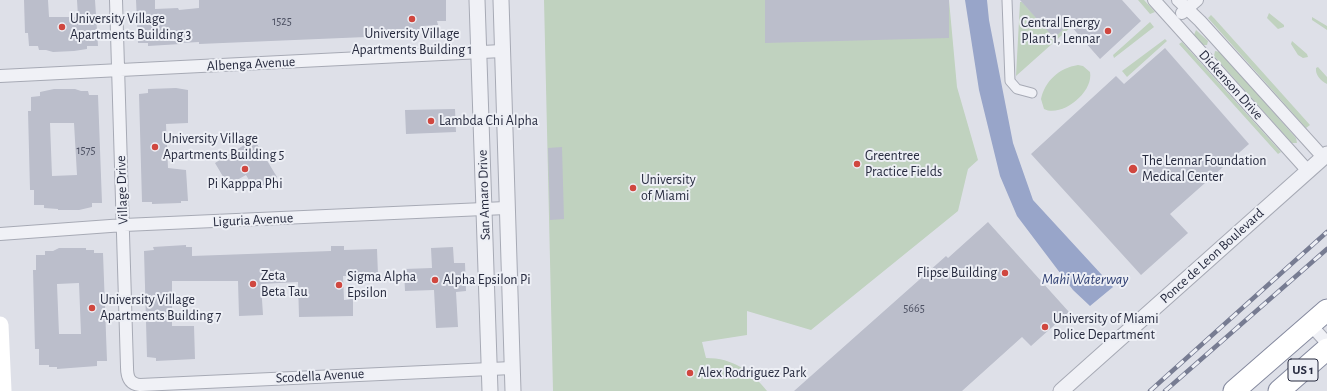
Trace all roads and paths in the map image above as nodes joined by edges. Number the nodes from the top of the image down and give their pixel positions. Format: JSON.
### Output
{"nodes":[{"id":1,"x":116,"y":0,"type":"edge"},
{"id":2,"x":477,"y":0,"type":"edge"},
{"id":3,"x":501,"y":0,"type":"edge"},
{"id":4,"x":1008,"y":0,"type":"edge"},
{"id":5,"x":1154,"y":0,"type":"edge"},
{"id":6,"x":1178,"y":0,"type":"edge"},
{"id":7,"x":1197,"y":0,"type":"edge"},
{"id":8,"x":1187,"y":9,"type":"junction"},
{"id":9,"x":1174,"y":21,"type":"junction"},
{"id":10,"x":502,"y":51,"type":"junction"},
{"id":11,"x":480,"y":53,"type":"junction"},
{"id":12,"x":118,"y":70,"type":"junction"},
{"id":13,"x":0,"y":76,"type":"edge"},
{"id":14,"x":1032,"y":93,"type":"dead end"},
{"id":15,"x":1325,"y":155,"type":"edge"},
{"id":16,"x":1308,"y":171,"type":"junction"},
{"id":17,"x":506,"y":208,"type":"junction"},
{"id":18,"x":485,"y":209,"type":"junction"},
{"id":19,"x":124,"y":225,"type":"junction"},
{"id":20,"x":0,"y":234,"type":"edge"},
{"id":21,"x":1327,"y":310,"type":"edge"},
{"id":22,"x":1310,"y":324,"type":"junction"},
{"id":23,"x":0,"y":325,"type":"edge"},
{"id":24,"x":1327,"y":343,"type":"edge"},
{"id":25,"x":1327,"y":348,"type":"edge"},
{"id":26,"x":512,"y":368,"type":"junction"},
{"id":27,"x":490,"y":369,"type":"junction"},
{"id":28,"x":129,"y":380,"type":"joint"},
{"id":29,"x":2,"y":391,"type":"edge"},
{"id":30,"x":490,"y":391,"type":"edge"},
{"id":31,"x":513,"y":391,"type":"edge"},
{"id":32,"x":1061,"y":391,"type":"edge"},
{"id":33,"x":1234,"y":391,"type":"edge"},
{"id":34,"x":1279,"y":391,"type":"edge"}],
"edges":[{"from":1,"to":12,"type":"street","name":"Village Drive"},
{"from":2,"to":11,"type":"street","name":"San Amaro Drive"},
{"from":3,"to":10,"type":"street","name":"San Amaro Drive"},
{"from":4,"to":14,"type":"street"},
{"from":5,"to":9,"type":"street","name":"Dickenson Drive"},
{"from":6,"to":8,"type":"street","name":"Dickenson Drive"},
{"from":7,"to":8,"type":"street"},
{"from":8,"to":9,"type":"street"},
{"from":8,"to":15,"type":"street","name":"Dickenson Drive"},
{"from":9,"to":16,"type":"street","name":"Dickenson Drive"},
{"from":10,"to":11,"type":"street","name":"Albenga Avenue"},
{"from":10,"to":17,"type":"street","name":"San Amaro Drive"},
{"from":11,"to":12,"type":"street","name":"Albenga Avenue"},
{"from":11,"to":18,"type":"street","name":"San Amaro Drive"},
{"from":12,"to":13,"type":"street","name":"Albenga Avenue"},
{"from":12,"to":19,"type":"street","name":"Village Drive"},
{"from":15,"to":16,"type":"street","name":"Ponce de Leon Boulevard"},
{"from":16,"to":32,"type":"street","name":"Ponce de Leon Boulevard"},
{"from":17,"to":18,"type":"street","name":"Liguria Avenue"},
{"from":17,"to":26,"type":"street","name":"San Amaro Drive"},
{"from":18,"to":19,"type":"street","name":"Liguria Avenue"},
{"from":18,"to":27,"type":"street","name":"San Amaro Drive"},
{"from":19,"to":20,"type":"street","name":"Liguria Avenue"},
{"from":19,"to":28,"type":"street","name":"Village Drive"},
{"from":21,"to":22,"type":"highway","number":"US 1"},
{"from":22,"to":24,"type":"street"},
{"from":22,"to":33,"type":"highway","number":"US 1"},
{"from":23,"to":29,"type":"main road"},
{"from":25,"to":34,"type":"highway","number":"US 1"},
{"from":26,"to":27,"type":"street","name":"Scodella Avenue"},
{"from":26,"to":31,"type":"street","name":"San Amaro Drive"},
{"from":27,"to":28,"type":"street","name":"Scodella Avenue"},
{"from":27,"to":30,"type":"street","name":"San Amaro Drive"}]}
